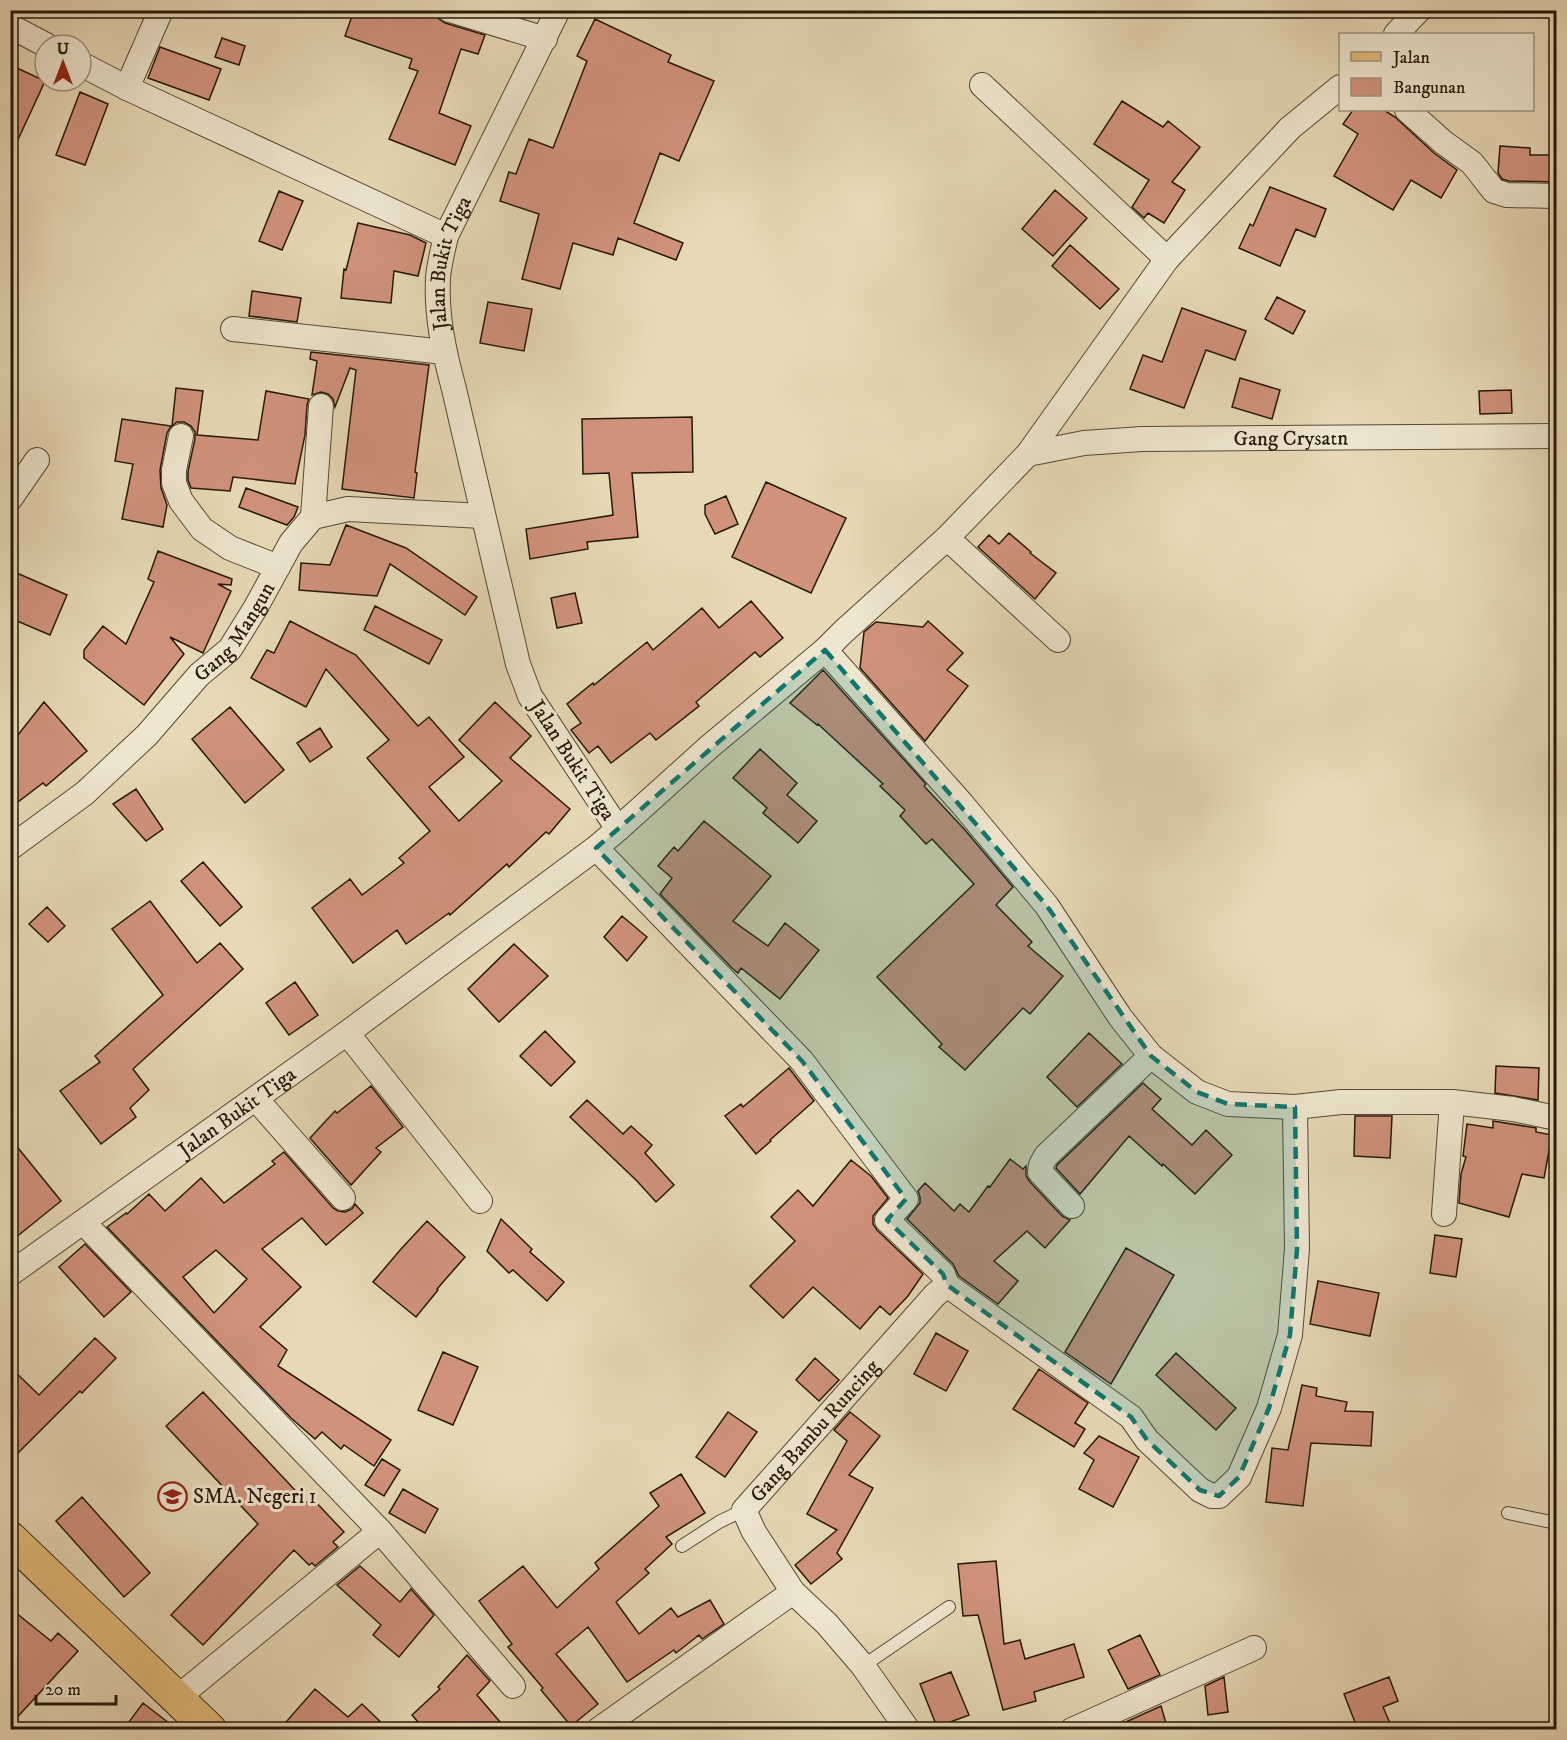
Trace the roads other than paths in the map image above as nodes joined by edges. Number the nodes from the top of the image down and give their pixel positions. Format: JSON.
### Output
{"nodes":[{"id":1,"x":161,"y":10,"type":"edge"},
{"id":2,"x":450,"y":10,"type":"edge"},
{"id":3,"x":558,"y":10,"type":"edge"},
{"id":4,"x":1419,"y":10,"type":"edge"},
{"id":5,"x":10,"y":26,"type":"edge"},
{"id":6,"x":1397,"y":33,"type":"edge"},
{"id":7,"x":33,"y":38,"type":"edge"},
{"id":8,"x":544,"y":39,"type":"junction"},
{"id":9,"x":93,"y":70,"type":"edge"},
{"id":10,"x":982,"y":85,"type":"dead end"},
{"id":11,"x":127,"y":88,"type":"junction"},
{"id":12,"x":1339,"y":89,"type":"edge"},
{"id":13,"x":1408,"y":111,"type":"edge"},
{"id":14,"x":1557,"y":196,"type":"edge"},
{"id":15,"x":446,"y":236,"type":"junction"},
{"id":16,"x":1167,"y":258,"type":"junction"},
{"id":17,"x":233,"y":329,"type":"dead end"},
{"id":18,"x":444,"y":352,"type":"junction"},
{"id":19,"x":321,"y":406,"type":"dead end"},
{"id":20,"x":180,"y":436,"type":"dead end"},
{"id":21,"x":1557,"y":436,"type":"edge"},
{"id":22,"x":1028,"y":454,"type":"junction"},
{"id":23,"x":37,"y":460,"type":"dead end"},
{"id":24,"x":10,"y":499,"type":"edge"},
{"id":25,"x":483,"y":516,"type":"junction"},
{"id":26,"x":313,"y":517,"type":"junction"},
{"id":27,"x":947,"y":538,"type":"junction"},
{"id":28,"x":278,"y":567,"type":"junction"},
{"id":29,"x":1058,"y":640,"type":"dead end"},
{"id":30,"x":825,"y":650,"type":"junction"},
{"id":31,"x":618,"y":829,"type":"junction"},
{"id":32,"x":10,"y":848,"type":"edge"},
{"id":33,"x":596,"y":848,"type":"junction"},
{"id":34,"x":347,"y":1033,"type":"junction"},
{"id":35,"x":1151,"y":1056,"type":"junction"},
{"id":36,"x":1452,"y":1101,"type":"junction"},
{"id":37,"x":263,"y":1106,"type":"junction"},
{"id":38,"x":1295,"y":1107,"type":"junction"},
{"id":39,"x":1557,"y":1118,"type":"edge"},
{"id":40,"x":343,"y":1198,"type":"dead end"},
{"id":41,"x":480,"y":1201,"type":"dead end"},
{"id":42,"x":1072,"y":1206,"type":"dead end"},
{"id":43,"x":1444,"y":1214,"type":"dead end"},
{"id":44,"x":83,"y":1222,"type":"junction"},
{"id":45,"x":10,"y":1274,"type":"edge"},
{"id":46,"x":947,"y":1285,"type":"junction"},
{"id":47,"x":744,"y":1510,"type":"junction"},
{"id":48,"x":1508,"y":1513,"type":"dead end"},
{"id":49,"x":1557,"y":1522,"type":"edge"},
{"id":50,"x":380,"y":1531,"type":"junction"},
{"id":51,"x":682,"y":1546,"type":"dead end"},
{"id":52,"x":14,"y":1550,"type":"edge"},
{"id":53,"x":793,"y":1592,"type":"junction"},
{"id":54,"x":949,"y":1608,"type":"dead end"},
{"id":55,"x":1254,"y":1648,"type":"dead end"},
{"id":56,"x":863,"y":1666,"type":"junction"},
{"id":57,"x":513,"y":1686,"type":"dead end"},
{"id":58,"x":177,"y":1698,"type":"junction"},
{"id":59,"x":210,"y":1730,"type":"edge"},
{"id":60,"x":598,"y":1730,"type":"edge"},
{"id":61,"x":908,"y":1730,"type":"edge"},
{"id":62,"x":1072,"y":1730,"type":"edge"}],
"edges":[{"from":1,"to":11,"type":"street"},
{"from":2,"to":8,"type":"street"},
{"from":3,"to":8,"type":"street","name":"Jalan Bukit Tiga"},
{"from":4,"to":6,"type":"street"},
{"from":5,"to":7,"type":"street"},
{"from":8,"to":15,"type":"street","name":"Jalan Bukit Tiga"},
{"from":9,"to":11,"type":"street"},
{"from":10,"to":16,"type":"street"},
{"from":11,"to":15,"type":"street"},
{"from":12,"to":16,"type":"street"},
{"from":13,"to":14,"type":"street"},
{"from":15,"to":18,"type":"street","name":"Jalan Bukit Tiga"},
{"from":16,"to":22,"type":"street"},
{"from":17,"to":18,"type":"street"},
{"from":18,"to":25,"type":"street","name":"Jalan Bukit Tiga"},
{"from":19,"to":26,"type":"street"},
{"from":20,"to":28,"type":"street"},
{"from":21,"to":22,"type":"street","name":"Gang Crysatn"},
{"from":22,"to":27,"type":"street"},
{"from":23,"to":24,"type":"street"},
{"from":25,"to":26,"type":"street"},
{"from":25,"to":31,"type":"street","name":"Jalan Bukit Tiga"},
{"from":26,"to":28,"type":"street","name":"Gang Mangun"},
{"from":27,"to":29,"type":"street"},
{"from":27,"to":30,"type":"street"},
{"from":28,"to":32,"type":"street","name":"Gang Mangun"},
{"from":30,"to":31,"type":"street"},
{"from":30,"to":35,"type":"street"},
{"from":31,"to":33,"type":"street","name":"Jalan Bukit Tiga"},
{"from":33,"to":34,"type":"street","name":"Jalan Bukit Tiga"},
{"from":33,"to":46,"type":"street"},
{"from":34,"to":37,"type":"street","name":"Jalan Bukit Tiga"},
{"from":34,"to":41,"type":"street"},
{"from":35,"to":38,"type":"street"},
{"from":35,"to":42,"type":"street"},
{"from":36,"to":38,"type":"street"},
{"from":36,"to":39,"type":"street"},
{"from":36,"to":43,"type":"street"},
{"from":37,"to":40,"type":"street"},
{"from":37,"to":44,"type":"street","name":"Jalan Bukit Tiga"},
{"from":38,"to":46,"type":"street"},
{"from":44,"to":45,"type":"street","name":"Jalan Bukit Tiga"},
{"from":44,"to":50,"type":"street"},
{"from":46,"to":47,"type":"street","name":"Gang Bambu Runcing"},
{"from":47,"to":51,"type":"lane"},
{"from":47,"to":53,"type":"street","name":"Gang Bambu Runcing"},
{"from":48,"to":49,"type":"lane"},
{"from":50,"to":57,"type":"street"},
{"from":50,"to":58,"type":"street"},
{"from":52,"to":58,"type":"main road"},
{"from":53,"to":56,"type":"street","name":"Gang Bambu Runcing"},
{"from":53,"to":60,"type":"street"},
{"from":54,"to":56,"type":"lane"},
{"from":55,"to":62,"type":"street"},
{"from":56,"to":61,"type":"street","name":"Gang Bambu Runcing"},
{"from":58,"to":59,"type":"main road"}]}
